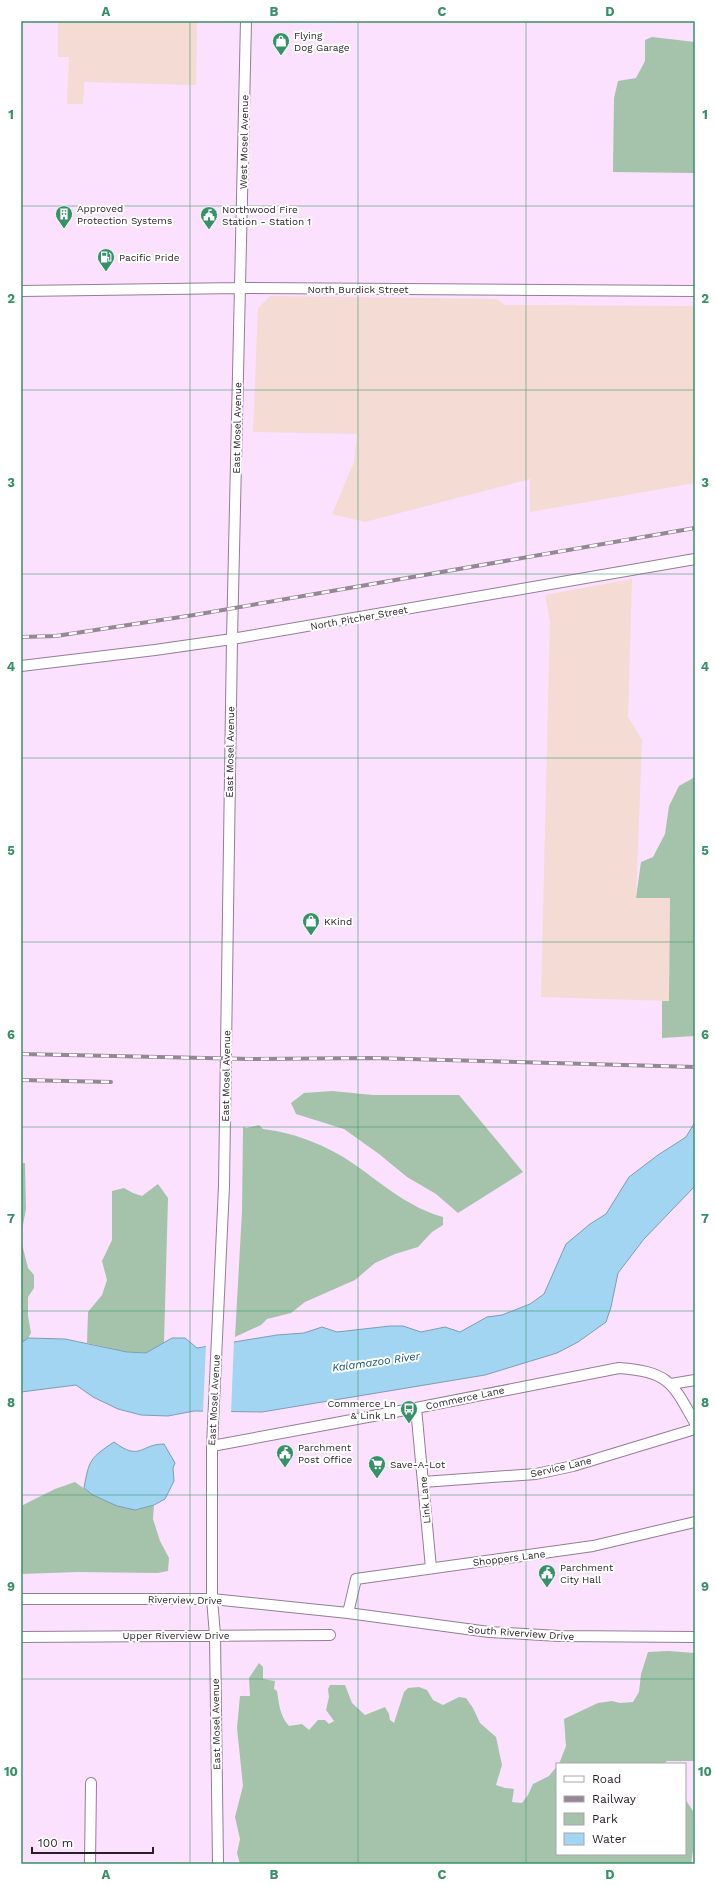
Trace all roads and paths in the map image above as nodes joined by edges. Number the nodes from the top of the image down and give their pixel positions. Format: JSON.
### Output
{"nodes":[{"id":1,"x":246,"y":21,"type":"edge"},
{"id":2,"x":240,"y":288,"type":"junction"},
{"id":3,"x":21,"y":291,"type":"edge"},
{"id":4,"x":695,"y":291,"type":"edge"},
{"id":5,"x":695,"y":559,"type":"edge"},
{"id":6,"x":232,"y":640,"type":"junction"},
{"id":7,"x":21,"y":666,"type":"edge"},
{"id":8,"x":695,"y":1380,"type":"edge"},
{"id":9,"x":671,"y":1384,"type":"junction"},
{"id":10,"x":416,"y":1408,"type":"junction"},
{"id":11,"x":695,"y":1423,"type":"edge"},
{"id":12,"x":695,"y":1429,"type":"edge"},
{"id":13,"x":212,"y":1446,"type":"junction"},
{"id":14,"x":423,"y":1482,"type":"junction"},
{"id":15,"x":695,"y":1522,"type":"edge"},
{"id":16,"x":431,"y":1568,"type":"junction"},
{"id":17,"x":21,"y":1599,"type":"edge"},
{"id":18,"x":212,"y":1599,"type":"junction"},
{"id":19,"x":348,"y":1613,"type":"junction"},
{"id":20,"x":215,"y":1635,"type":"junction"},
{"id":21,"x":330,"y":1635,"type":"dead end"},
{"id":22,"x":21,"y":1637,"type":"edge"},
{"id":23,"x":695,"y":1637,"type":"edge"},
{"id":24,"x":91,"y":1782,"type":"dead end"},
{"id":25,"x":90,"y":1864,"type":"edge"},
{"id":26,"x":218,"y":1864,"type":"edge"}],
"edges":[{"from":1,"to":2,"type":"street","name":"West Mosel Avenue"},
{"from":2,"to":3,"type":"street","name":"North Burdick Street"},
{"from":2,"to":4,"type":"street","name":"North Burdick Street"},
{"from":2,"to":6,"type":"street","name":"East Mosel Avenue"},
{"from":5,"to":6,"type":"street","name":"North Pitcher Street"},
{"from":6,"to":7,"type":"street","name":"North Pitcher Street"},
{"from":6,"to":13,"type":"street","name":"East Mosel Avenue"},
{"from":8,"to":9,"type":"street"},
{"from":9,"to":10,"type":"street","name":"Commerce Lane"},
{"from":9,"to":11,"type":"street"},
{"from":10,"to":13,"type":"street","name":"Commerce Lane"},
{"from":10,"to":14,"type":"street","name":"Link Lane"},
{"from":12,"to":14,"type":"street","name":"Service Lane"},
{"from":13,"to":18,"type":"street","name":"East Mosel Avenue"},
{"from":14,"to":16,"type":"street","name":"Link Lane"},
{"from":15,"to":16,"type":"street","name":"Shoppers Lane"},
{"from":16,"to":19,"type":"street","name":"Shoppers Lane"},
{"from":17,"to":18,"type":"street","name":"Riverview Drive"},
{"from":18,"to":19,"type":"street","name":"Riverview Drive"},
{"from":18,"to":20,"type":"street","name":"East Mosel Avenue"},
{"from":19,"to":23,"type":"street","name":"South Riverview Drive"},
{"from":20,"to":21,"type":"street","name":"Upper Riverview Drive"},
{"from":20,"to":22,"type":"street","name":"Upper Riverview Drive"},
{"from":20,"to":26,"type":"street","name":"East Mosel Avenue"},
{"from":24,"to":25,"type":"street"}]}
